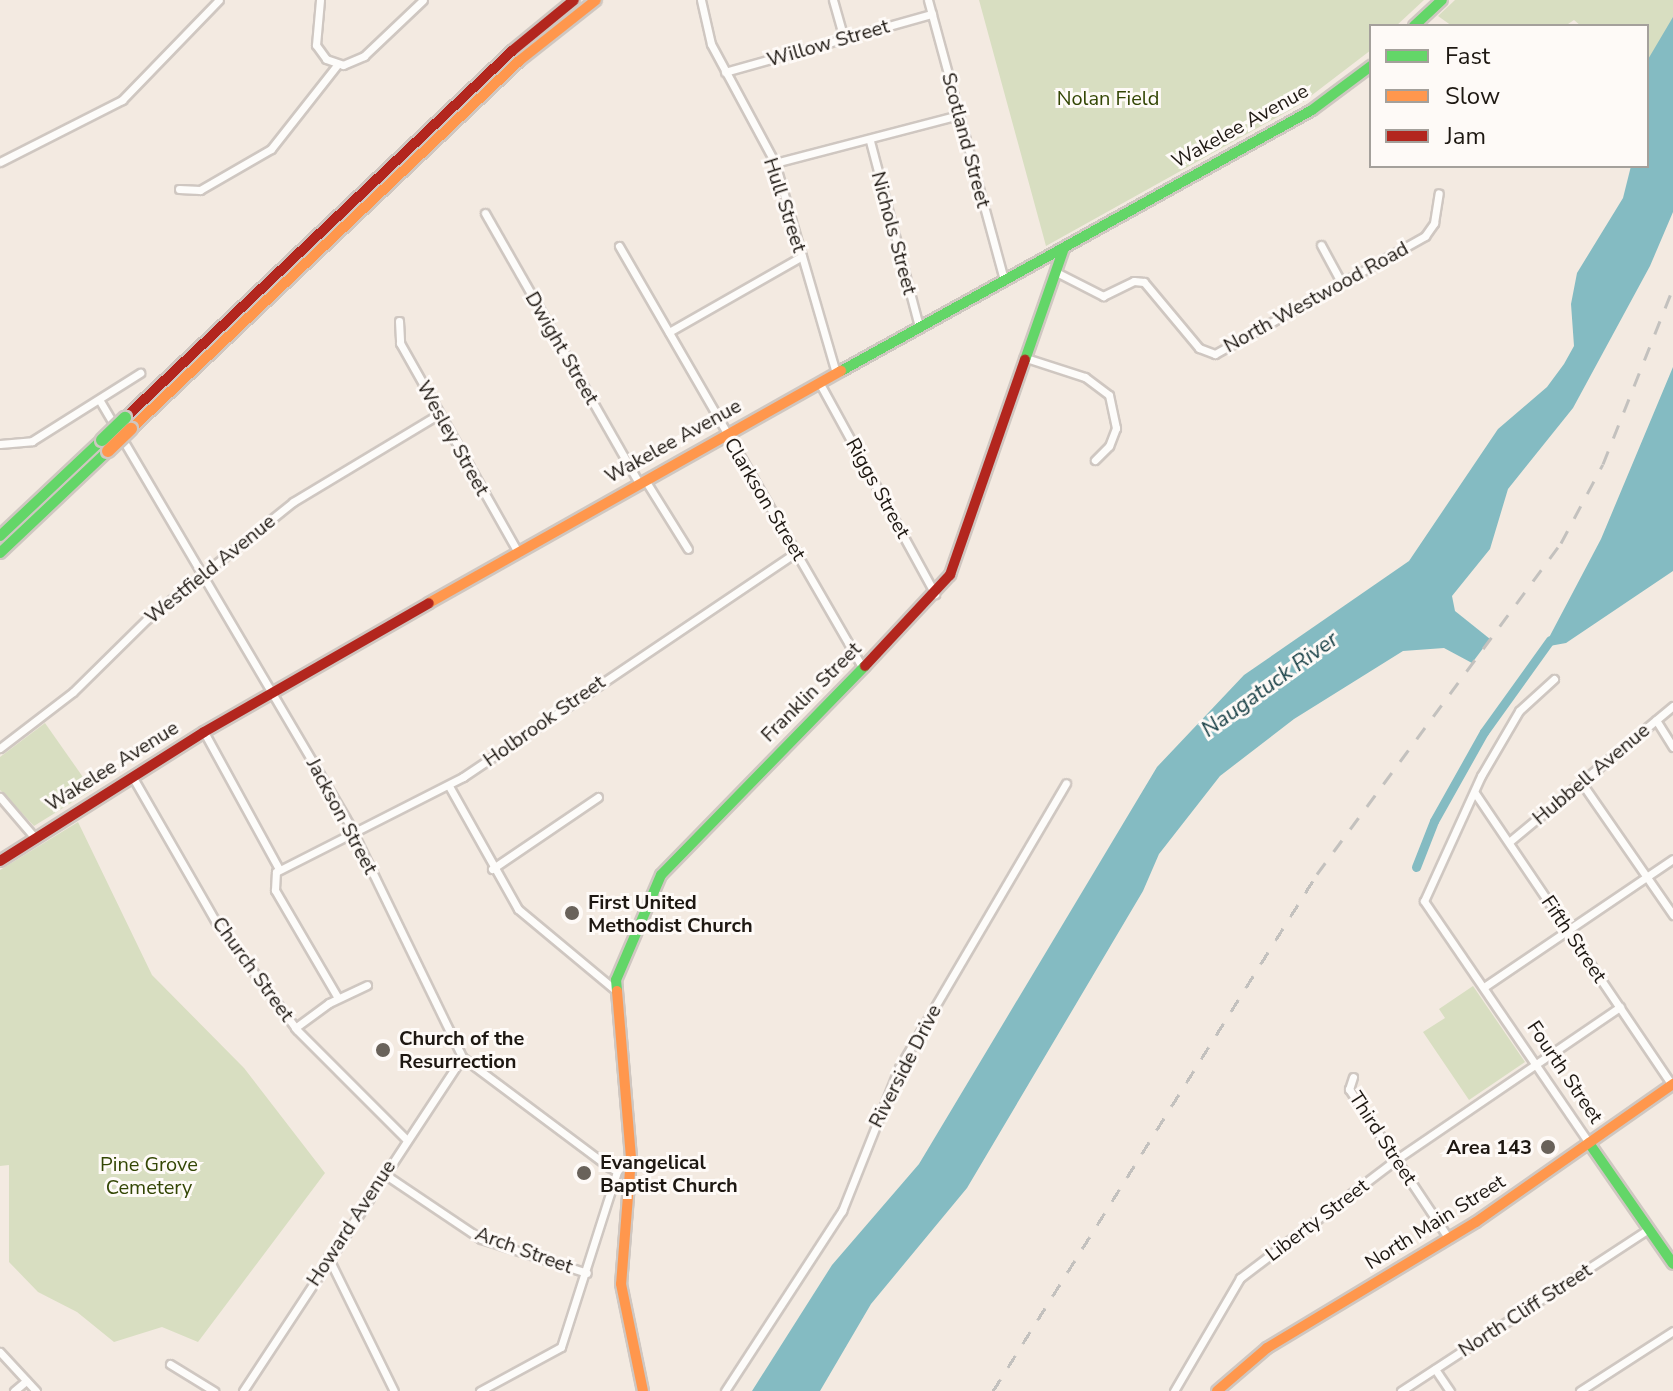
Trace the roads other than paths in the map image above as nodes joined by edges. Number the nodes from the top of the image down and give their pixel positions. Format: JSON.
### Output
{"nodes":[{"id":1,"x":219,"y":0,"type":"edge"},
{"id":2,"x":320,"y":0,"type":"edge"},
{"id":3,"x":423,"y":0,"type":"edge"},
{"id":4,"x":574,"y":0,"type":"edge"},
{"id":5,"x":596,"y":0,"type":"edge"},
{"id":6,"x":701,"y":0,"type":"edge"},
{"id":7,"x":833,"y":0,"type":"edge"},
{"id":8,"x":928,"y":0,"type":"edge"},
{"id":9,"x":1442,"y":0,"type":"edge"},
{"id":10,"x":932,"y":14,"type":"junction"},
{"id":11,"x":1416,"y":24,"type":"edge"},
{"id":12,"x":844,"y":39,"type":"junction"},
{"id":13,"x":337,"y":65,"type":"junction"},
{"id":14,"x":1369,"y":67,"type":"edge"},
{"id":15,"x":725,"y":72,"type":"junction"},
{"id":16,"x":959,"y":115,"type":"junction"},
{"id":17,"x":870,"y":141,"type":"junction"},
{"id":18,"x":0,"y":162,"type":"edge"},
{"id":19,"x":775,"y":163,"type":"junction"},
{"id":20,"x":179,"y":189,"type":"dead end"},
{"id":21,"x":1439,"y":193,"type":"dead end"},
{"id":22,"x":485,"y":213,"type":"dead end"},
{"id":23,"x":1321,"y":245,"type":"dead end"},
{"id":24,"x":619,"y":246,"type":"dead end"},
{"id":25,"x":1064,"y":248,"type":"junction"},
{"id":26,"x":802,"y":256,"type":"junction"},
{"id":27,"x":1058,"y":273,"type":"junction"},
{"id":28,"x":1004,"y":280,"type":"junction"},
{"id":29,"x":1341,"y":282,"type":"junction"},
{"id":30,"x":399,"y":321,"type":"dead end"},
{"id":31,"x":919,"y":326,"type":"junction"},
{"id":32,"x":669,"y":332,"type":"junction"},
{"id":33,"x":1026,"y":358,"type":"junction"},
{"id":34,"x":140,"y":373,"type":"dead end"},
{"id":35,"x":836,"y":373,"type":"junction"},
{"id":36,"x":819,"y":382,"type":"junction"},
{"id":37,"x":100,"y":401,"type":"junction"},
{"id":38,"x":439,"y":414,"type":"junction"},
{"id":39,"x":128,"y":424,"type":"junction"},
{"id":40,"x":726,"y":434,"type":"junction"},
{"id":41,"x":2,"y":444,"type":"edge"},
{"id":42,"x":105,"y":446,"type":"junction"},
{"id":43,"x":1095,"y":460,"type":"dead end"},
{"id":44,"x":642,"y":481,"type":"junction"},
{"id":45,"x":0,"y":536,"type":"edge"},
{"id":46,"x":688,"y":549,"type":"dead end"},
{"id":47,"x":518,"y":552,"type":"junction"},
{"id":48,"x":797,"y":552,"type":"junction"},
{"id":49,"x":0,"y":553,"type":"edge"},
{"id":50,"x":202,"y":572,"type":"junction"},
{"id":51,"x":936,"y":595,"type":"junction"},
{"id":52,"x":863,"y":669,"type":"junction"},
{"id":53,"x":1554,"y":679,"type":"dead end"},
{"id":54,"x":274,"y":692,"type":"junction"},
{"id":55,"x":1673,"y":706,"type":"edge"},
{"id":56,"x":1656,"y":720,"type":"junction"},
{"id":57,"x":204,"y":732,"type":"junction"},
{"id":58,"x":1673,"y":747,"type":"edge"},
{"id":59,"x":0,"y":748,"type":"edge"},
{"id":60,"x":132,"y":776,"type":"junction"},
{"id":61,"x":1581,"y":782,"type":"junction"},
{"id":62,"x":1066,"y":783,"type":"dead end"},
{"id":63,"x":449,"y":786,"type":"junction"},
{"id":64,"x":1475,"y":793,"type":"junction"},
{"id":65,"x":0,"y":797,"type":"edge"},
{"id":66,"x":598,"y":797,"type":"dead end"},
{"id":67,"x":354,"y":834,"type":"junction"},
{"id":68,"x":35,"y":838,"type":"junction"},
{"id":69,"x":1509,"y":842,"type":"junction"},
{"id":70,"x":1673,"y":859,"type":"edge"},
{"id":71,"x":0,"y":861,"type":"edge"},
{"id":72,"x":279,"y":869,"type":"junction"},
{"id":73,"x":492,"y":869,"type":"junction"},
{"id":74,"x":1646,"y":877,"type":"junction"},
{"id":75,"x":1673,"y":915,"type":"edge"},
{"id":76,"x":1567,"y":930,"type":"junction"},
{"id":77,"x":367,"y":985,"type":"dead end"},
{"id":78,"x":1484,"y":987,"type":"junction"},
{"id":79,"x":614,"y":989,"type":"junction"},
{"id":80,"x":338,"y":998,"type":"junction"},
{"id":81,"x":1620,"y":1007,"type":"junction"},
{"id":82,"x":295,"y":1028,"type":"junction"},
{"id":83,"x":462,"y":1057,"type":"junction"},
{"id":84,"x":1536,"y":1066,"type":"junction"},
{"id":85,"x":1353,"y":1077,"type":"dead end"},
{"id":86,"x":1672,"y":1085,"type":"edge"},
{"id":87,"x":405,"y":1138,"type":"junction"},
{"id":88,"x":1589,"y":1143,"type":"junction"},
{"id":89,"x":631,"y":1158,"type":"junction"},
{"id":90,"x":1397,"y":1159,"type":"junction"},
{"id":91,"x":617,"y":1171,"type":"junction"},
{"id":92,"x":383,"y":1173,"type":"junction"},
{"id":93,"x":1649,"y":1229,"type":"junction"},
{"id":94,"x":1449,"y":1239,"type":"junction"},
{"id":95,"x":328,"y":1257,"type":"junction"},
{"id":96,"x":1673,"y":1264,"type":"edge"},
{"id":97,"x":587,"y":1273,"type":"junction"},
{"id":98,"x":1673,"y":1331,"type":"edge"},
{"id":99,"x":0,"y":1352,"type":"edge"},
{"id":100,"x":170,"y":1364,"type":"dead end"},
{"id":101,"x":1435,"y":1369,"type":"junction"},
{"id":102,"x":26,"y":1381,"type":"junction"},
{"id":103,"x":14,"y":1391,"type":"edge"},
{"id":104,"x":36,"y":1391,"type":"edge"},
{"id":105,"x":214,"y":1391,"type":"edge"},
{"id":106,"x":243,"y":1391,"type":"edge"},
{"id":107,"x":394,"y":1391,"type":"edge"},
{"id":108,"x":480,"y":1391,"type":"edge"},
{"id":109,"x":643,"y":1391,"type":"edge"},
{"id":110,"x":725,"y":1391,"type":"edge"},
{"id":111,"x":1174,"y":1391,"type":"edge"},
{"id":112,"x":1217,"y":1391,"type":"edge"},
{"id":113,"x":1401,"y":1391,"type":"edge"},
{"id":114,"x":1450,"y":1391,"type":"edge"},
{"id":115,"x":1580,"y":1391,"type":"edge"}],
"edges":[{"from":1,"to":18,"type":"street"},
{"from":2,"to":13,"type":"street"},
{"from":3,"to":13,"type":"street"},
{"from":4,"to":39,"type":"main road"},
{"from":5,"to":39,"type":"main road"},
{"from":6,"to":15,"type":"street","name":"Hull Street"},
{"from":7,"to":12,"type":"street"},
{"from":8,"to":10,"type":"street","name":"Scotland Street"},
{"from":9,"to":11,"type":"main road"},
{"from":10,"to":12,"type":"street","name":"Willow Street"},
{"from":10,"to":16,"type":"street","name":"Scotland Street"},
{"from":12,"to":15,"type":"street","name":"Willow Street"},
{"from":13,"to":20,"type":"street"},
{"from":14,"to":25,"type":"main road","name":"Wakelee Avenue"},
{"from":15,"to":19,"type":"street","name":"Hull Street"},
{"from":16,"to":17,"type":"street"},
{"from":16,"to":28,"type":"street","name":"Scotland Street"},
{"from":17,"to":19,"type":"street"},
{"from":17,"to":31,"type":"street","name":"Nichols Street"},
{"from":19,"to":26,"type":"street","name":"Hull Street"},
{"from":21,"to":29,"type":"street","name":"North Westwood Road"},
{"from":22,"to":44,"type":"street","name":"Dwight Street"},
{"from":23,"to":29,"type":"street"},
{"from":24,"to":32,"type":"street","name":"Clarkson Street"},
{"from":25,"to":27,"type":"main road","name":"Franklin Street"},
{"from":25,"to":28,"type":"main road","name":"Wakelee Avenue"},
{"from":26,"to":32,"type":"street"},
{"from":26,"to":35,"type":"street","name":"Hull Street"},
{"from":27,"to":29,"type":"street","name":"North Westwood Road"},
{"from":27,"to":33,"type":"main road","name":"Franklin Street"},
{"from":28,"to":31,"type":"main road","name":"Wakelee Avenue"},
{"from":30,"to":38,"type":"street","name":"Wesley Street"},
{"from":31,"to":35,"type":"main road","name":"Wakelee Avenue"},
{"from":32,"to":40,"type":"street","name":"Clarkson Street"},
{"from":33,"to":43,"type":"street"},
{"from":33,"to":51,"type":"main road","name":"Franklin Street"},
{"from":34,"to":37,"type":"street"},
{"from":35,"to":36,"type":"main road","name":"Wakelee Avenue"},
{"from":36,"to":40,"type":"main road","name":"Wakelee Avenue"},
{"from":36,"to":51,"type":"street","name":"Riggs Street"},
{"from":37,"to":41,"type":"street"},
{"from":37,"to":50,"type":"street","name":"Jackson Street"},
{"from":38,"to":47,"type":"street","name":"Wesley Street"},
{"from":38,"to":50,"type":"street","name":"Westfield Avenue"},
{"from":39,"to":42,"type":"main road","bridge":true},
{"from":40,"to":44,"type":"main road","name":"Wakelee Avenue"},
{"from":40,"to":48,"type":"street","name":"Clarkson Street"},
{"from":42,"to":45,"type":"main road"},
{"from":42,"to":49,"type":"main road"},
{"from":44,"to":46,"type":"street","name":"Dwight Street"},
{"from":44,"to":47,"type":"main road","name":"Wakelee Avenue"},
{"from":47,"to":54,"type":"main road","name":"Wakelee Avenue"},
{"from":48,"to":52,"type":"street","name":"Clarkson Street"},
{"from":48,"to":63,"type":"street","name":"Holbrook Street"},
{"from":50,"to":54,"type":"street","name":"Jackson Street"},
{"from":50,"to":59,"type":"street","name":"Westfield Avenue"},
{"from":51,"to":52,"type":"main road","name":"Franklin Street"},
{"from":52,"to":79,"type":"main road","name":"Franklin Street"},
{"from":53,"to":64,"type":"street"},
{"from":54,"to":57,"type":"main road","name":"Wakelee Avenue"},
{"from":54,"to":67,"type":"street","name":"Jackson Street"},
{"from":55,"to":56,"type":"street","name":"Hubbell Avenue"},
{"from":56,"to":58,"type":"street"},
{"from":56,"to":61,"type":"street","name":"Hubbell Avenue"},
{"from":57,"to":60,"type":"main road","name":"Wakelee Avenue"},
{"from":57,"to":72,"type":"street"},
{"from":60,"to":68,"type":"main road","name":"Wakelee Avenue"},
{"from":60,"to":82,"type":"street","name":"Church Street"},
{"from":61,"to":69,"type":"street","name":"Hubbell Avenue"},
{"from":61,"to":74,"type":"street"},
{"from":62,"to":110,"type":"street","name":"Riverside Drive"},
{"from":63,"to":67,"type":"street","name":"Holbrook Street"},
{"from":63,"to":73,"type":"street"},
{"from":64,"to":69,"type":"street","name":"Fifth Street"},
{"from":64,"to":78,"type":"street","name":"Fourth Street"},
{"from":65,"to":68,"type":"street"},
{"from":66,"to":73,"type":"street"},
{"from":67,"to":72,"type":"street","name":"Holbrook Street"},
{"from":67,"to":83,"type":"street","name":"Jackson Street"},
{"from":68,"to":71,"type":"main road","name":"Wakelee Avenue"},
{"from":69,"to":76,"type":"street","name":"Fifth Street"},
{"from":70,"to":74,"type":"street"},
{"from":72,"to":80,"type":"street"},
{"from":73,"to":79,"type":"street"},
{"from":74,"to":75,"type":"street"},
{"from":74,"to":76,"type":"street"},
{"from":76,"to":78,"type":"street"},
{"from":76,"to":81,"type":"street","name":"Fifth Street"},
{"from":77,"to":80,"type":"street"},
{"from":78,"to":84,"type":"street","name":"Fourth Street"},
{"from":79,"to":89,"type":"main road"},
{"from":80,"to":82,"type":"street"},
{"from":81,"to":84,"type":"street","name":"Liberty Street"},
{"from":81,"to":86,"type":"street","name":"Fifth Street"},
{"from":82,"to":87,"type":"street","name":"Church Street"},
{"from":83,"to":87,"type":"street","name":"Howard Avenue"},
{"from":83,"to":91,"type":"street","name":"Jackson Street"},
{"from":84,"to":88,"type":"street","name":"Fourth Street"},
{"from":84,"to":90,"type":"street","name":"Liberty Street"},
{"from":85,"to":90,"type":"street","name":"Third Street"},
{"from":86,"to":88,"type":"main road","name":"North Main Street"},
{"from":87,"to":92,"type":"street","name":"Howard Avenue"},
{"from":88,"to":93,"type":"main road","name":"Fourth Street"},
{"from":88,"to":94,"type":"main road","name":"North Main Street"},
{"from":89,"to":91,"type":"street"},
{"from":89,"to":109,"type":"main road"},
{"from":90,"to":94,"type":"street","name":"Third Street"},
{"from":90,"to":111,"type":"street","name":"Liberty Street"},
{"from":91,"to":97,"type":"street"},
{"from":92,"to":95,"type":"street","name":"Howard Avenue"},
{"from":92,"to":97,"type":"street","name":"Arch Street"},
{"from":93,"to":96,"type":"main road","name":"Fourth Street"},
{"from":93,"to":101,"type":"street","name":"North Cliff Street"},
{"from":94,"to":112,"type":"main road","name":"North Main Street"},
{"from":95,"to":106,"type":"street","name":"Howard Avenue"},
{"from":95,"to":107,"type":"street"},
{"from":97,"to":108,"type":"street"},
{"from":98,"to":115,"type":"street"},
{"from":99,"to":102,"type":"street"},
{"from":100,"to":105,"type":"street"},
{"from":101,"to":113,"type":"street","name":"North Cliff Street"},
{"from":101,"to":114,"type":"street"},
{"from":102,"to":103,"type":"street"},
{"from":102,"to":104,"type":"street"}]}
